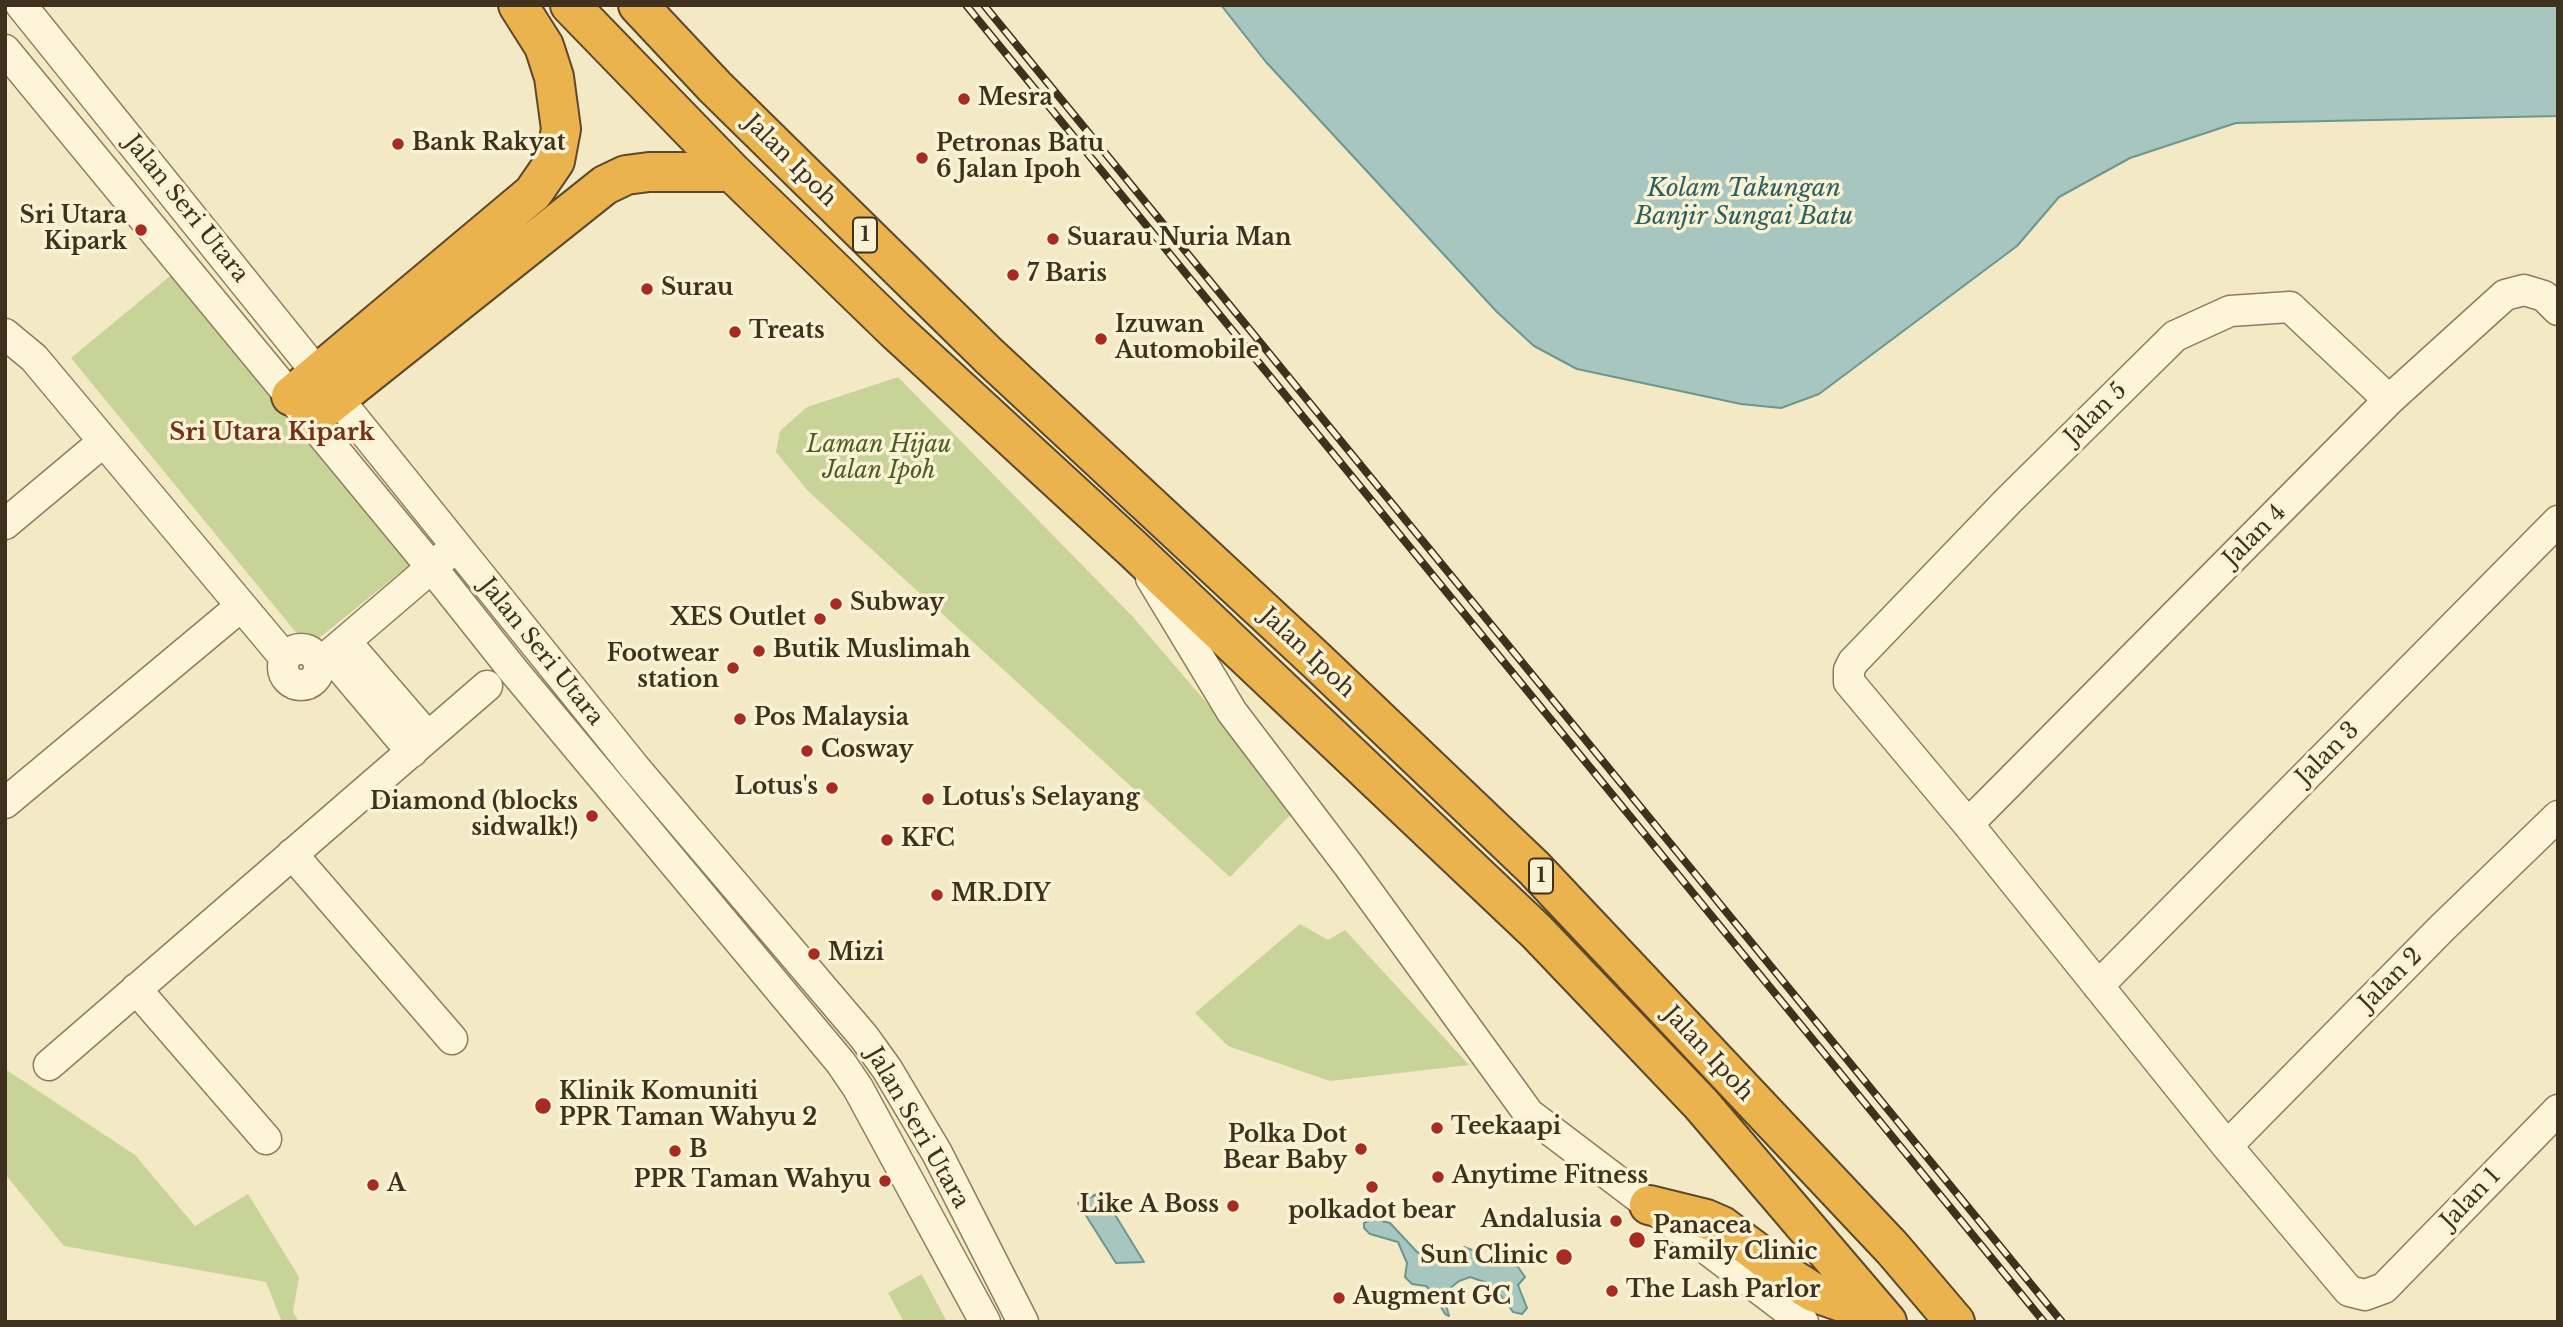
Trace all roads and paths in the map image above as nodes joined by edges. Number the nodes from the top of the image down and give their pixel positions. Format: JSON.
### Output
{"nodes":[{"id":1,"x":21,"y":5,"type":"edge"},
{"id":2,"x":518,"y":5,"type":"edge"},
{"id":3,"x":570,"y":5,"type":"edge"},
{"id":4,"x":638,"y":5,"type":"edge"},
{"id":5,"x":5,"y":50,"type":"edge"},
{"id":6,"x":732,"y":172,"type":"junction"},
{"id":7,"x":2558,"y":310,"type":"edge"},
{"id":8,"x":5,"y":334,"type":"edge"},
{"id":9,"x":314,"y":397,"type":"junction"},
{"id":10,"x":2389,"y":400,"type":"junction"},
{"id":11,"x":103,"y":442,"type":"junction"},
{"id":12,"x":2558,"y":522,"type":"edge"},
{"id":13,"x":5,"y":524,"type":"edge"},
{"id":14,"x":456,"y":547,"type":"junction"},
{"id":15,"x":1133,"y":549,"type":"junction"},
{"id":16,"x":432,"y":568,"type":"junction"},
{"id":17,"x":240,"y":607,"type":"junction"},
{"id":18,"x":332,"y":654,"type":"junction"},
{"id":19,"x":486,"y":686,"type":"dead end"},
{"id":20,"x":420,"y":745,"type":"junction"},
{"id":21,"x":5,"y":803,"type":"edge"},
{"id":22,"x":2558,"y":816,"type":"edge"},
{"id":23,"x":1968,"y":824,"type":"junction"},
{"id":24,"x":292,"y":854,"type":"junction"},
{"id":25,"x":2098,"y":986,"type":"junction"},
{"id":26,"x":136,"y":989,"type":"junction"},
{"id":27,"x":452,"y":1039,"type":"dead end"},
{"id":28,"x":49,"y":1065,"type":"dead end"},
{"id":29,"x":2558,"y":1110,"type":"edge"},
{"id":30,"x":266,"y":1139,"type":"dead end"},
{"id":31,"x":2227,"y":1146,"type":"junction"},
{"id":32,"x":1649,"y":1205,"type":"junction"},
{"id":33,"x":1883,"y":1320,"type":"edge"},
{"id":34,"x":985,"y":1322,"type":"edge"},
{"id":35,"x":1023,"y":1322,"type":"edge"},
{"id":36,"x":1803,"y":1322,"type":"edge"},
{"id":37,"x":1955,"y":1322,"type":"edge"}],
"edges":[{"from":1,"to":9,"type":"street","name":"Jalan Seri Utara"},
{"from":2,"to":9,"type":"highway"},
{"from":3,"to":6,"type":"highway","name":"Jalan Ipoh","number":"1"},
{"from":4,"to":37,"type":"highway","name":"Jalan Ipoh","number":"1"},
{"from":5,"to":9,"type":"street","name":"Jalan Seri Utara"},
{"from":6,"to":9,"type":"highway"},
{"from":6,"to":15,"type":"highway","name":"Jalan Ipoh","number":"1"},
{"from":7,"to":10,"type":"street","name":"Jalan 4"},
{"from":8,"to":11,"type":"street"},
{"from":9,"to":14,"type":"street","name":"Jalan Seri Utara"},
{"from":9,"to":16,"type":"street","name":"Jalan Seri Utara"},
{"from":10,"to":23,"type":"street","name":"Jalan 4"},
{"from":10,"to":23,"type":"street","name":"Jalan 5"},
{"from":11,"to":13,"type":"street"},
{"from":11,"to":17,"type":"street"},
{"from":12,"to":25,"type":"street","name":"Jalan 3"},
{"from":14,"to":16,"type":"street"},
{"from":14,"to":35,"type":"street","name":"Jalan Seri Utara"},
{"from":15,"to":32,"type":"street"},
{"from":15,"to":33,"type":"highway","name":"Jalan Ipoh","number":"1"},
{"from":16,"to":18,"type":"street"},
{"from":16,"to":34,"type":"street","name":"Jalan Seri Utara"},
{"from":17,"to":18,"type":"street"},
{"from":17,"to":21,"type":"street"},
{"from":18,"to":20,"type":"street"},
{"from":19,"to":20,"type":"street"},
{"from":20,"to":24,"type":"street"},
{"from":22,"to":31,"type":"street","name":"Jalan 2"},
{"from":23,"to":25,"type":"street"},
{"from":24,"to":26,"type":"street"},
{"from":24,"to":27,"type":"street"},
{"from":25,"to":31,"type":"street"},
{"from":26,"to":28,"type":"street"},
{"from":26,"to":30,"type":"street"},
{"from":29,"to":31,"type":"street","name":"Jalan 1"},
{"from":32,"to":33,"type":"highway"},
{"from":32,"to":36,"type":"street"}]}
